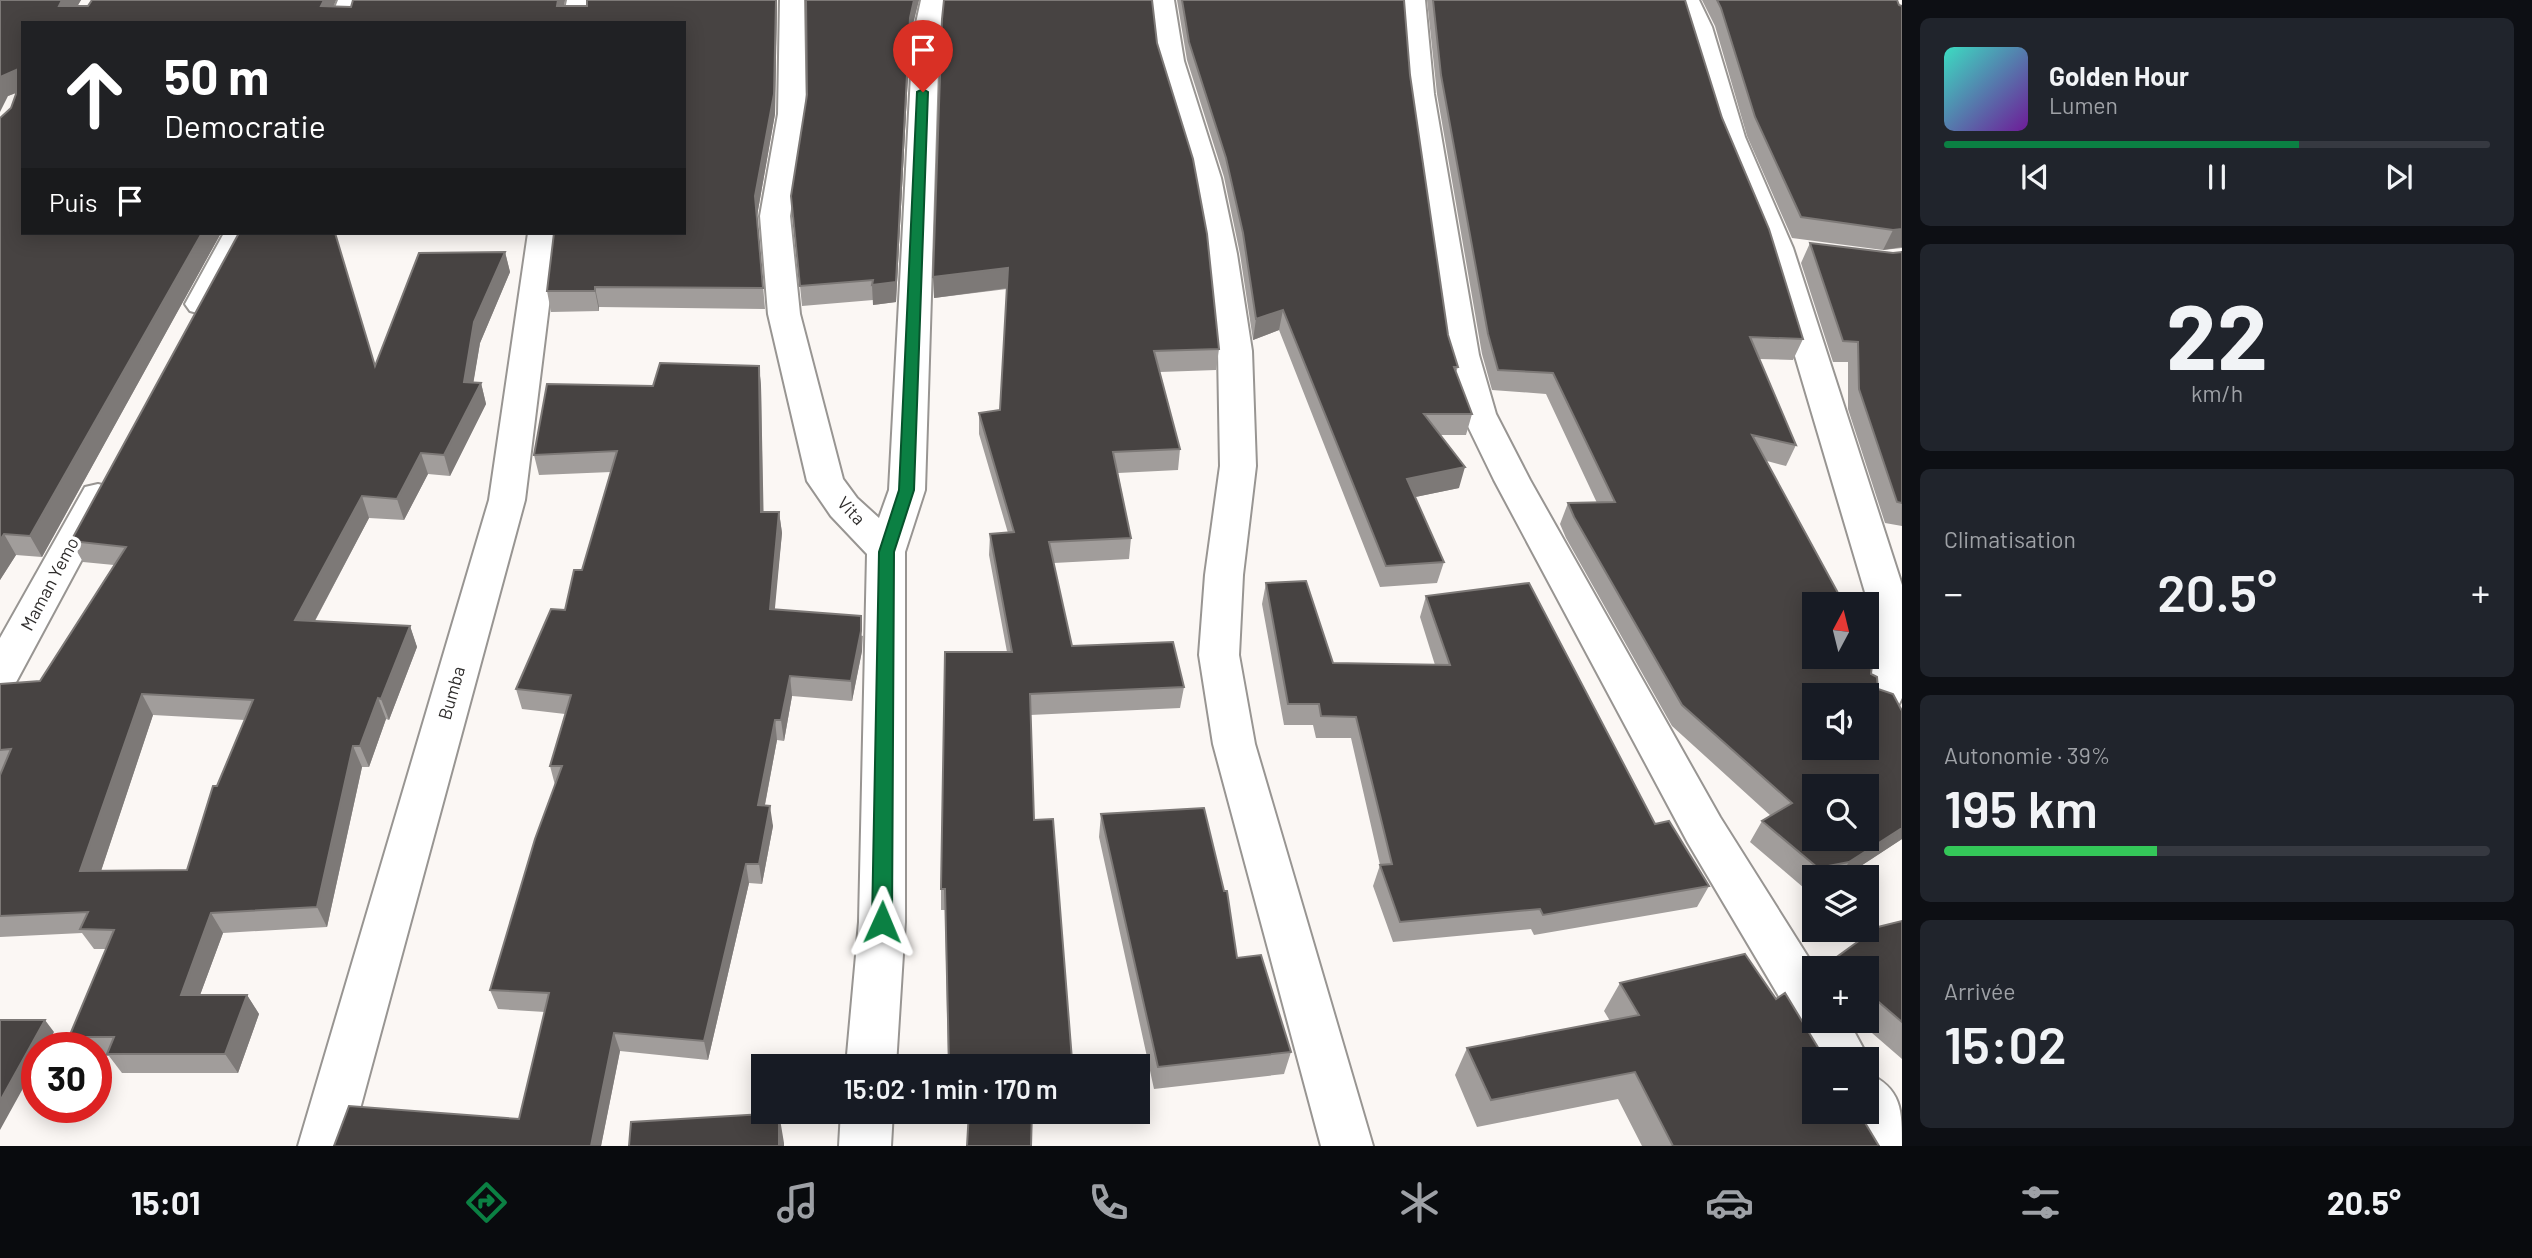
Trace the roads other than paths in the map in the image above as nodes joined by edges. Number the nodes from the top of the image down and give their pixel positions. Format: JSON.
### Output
{"nodes":[{"id":1,"x":350,"y":0,"type":"edge"},
{"id":2,"x":579,"y":0,"type":"edge"},
{"id":3,"x":792,"y":0,"type":"edge"},
{"id":4,"x":933,"y":0,"type":"edge"},
{"id":5,"x":1162,"y":0,"type":"edge"},
{"id":6,"x":1413,"y":0,"type":"edge"},
{"id":7,"x":1687,"y":0,"type":"edge"},
{"id":8,"x":343,"y":21,"type":"edge"},
{"id":9,"x":575,"y":21,"type":"edge"},
{"id":10,"x":238,"y":235,"type":"edge"},
{"id":11,"x":543,"y":235,"type":"edge"},
{"id":12,"x":187,"y":330,"type":"edge"},
{"id":13,"x":115,"y":463,"type":"edge"},
{"id":14,"x":886,"y":552,"type":"junction"},
{"id":15,"x":0,"y":675,"type":"edge"},
{"id":16,"x":1882,"y":697,"type":"edge"},
{"id":17,"x":1802,"y":990,"type":"edge"},
{"id":18,"x":872,"y":1054,"type":"edge"},
{"id":19,"x":1879,"y":1116,"type":"edge"},
{"id":20,"x":866,"y":1124,"type":"edge"},
{"id":21,"x":324,"y":1146,"type":"edge"},
{"id":22,"x":865,"y":1146,"type":"edge"},
{"id":23,"x":1347,"y":1146,"type":"edge"},
{"id":24,"x":1898,"y":1146,"type":"edge"}],
"edges":[{"from":1,"to":8,"type":"street"},
{"from":2,"to":9,"type":"street"},
{"from":3,"to":14,"type":"street","name":"Vita"},
{"from":4,"to":14,"type":"street"},
{"from":5,"to":23,"type":"street"},
{"from":6,"to":17,"type":"street"},
{"from":7,"to":16,"type":"street"},
{"from":10,"to":12,"type":"street"},
{"from":11,"to":21,"type":"street","name":"Bumba"},
{"from":13,"to":15,"type":"street","name":"Maman Yemo"},
{"from":14,"to":18,"type":"street"},
{"from":19,"to":24,"type":"street"},
{"from":20,"to":22,"type":"street"}]}
